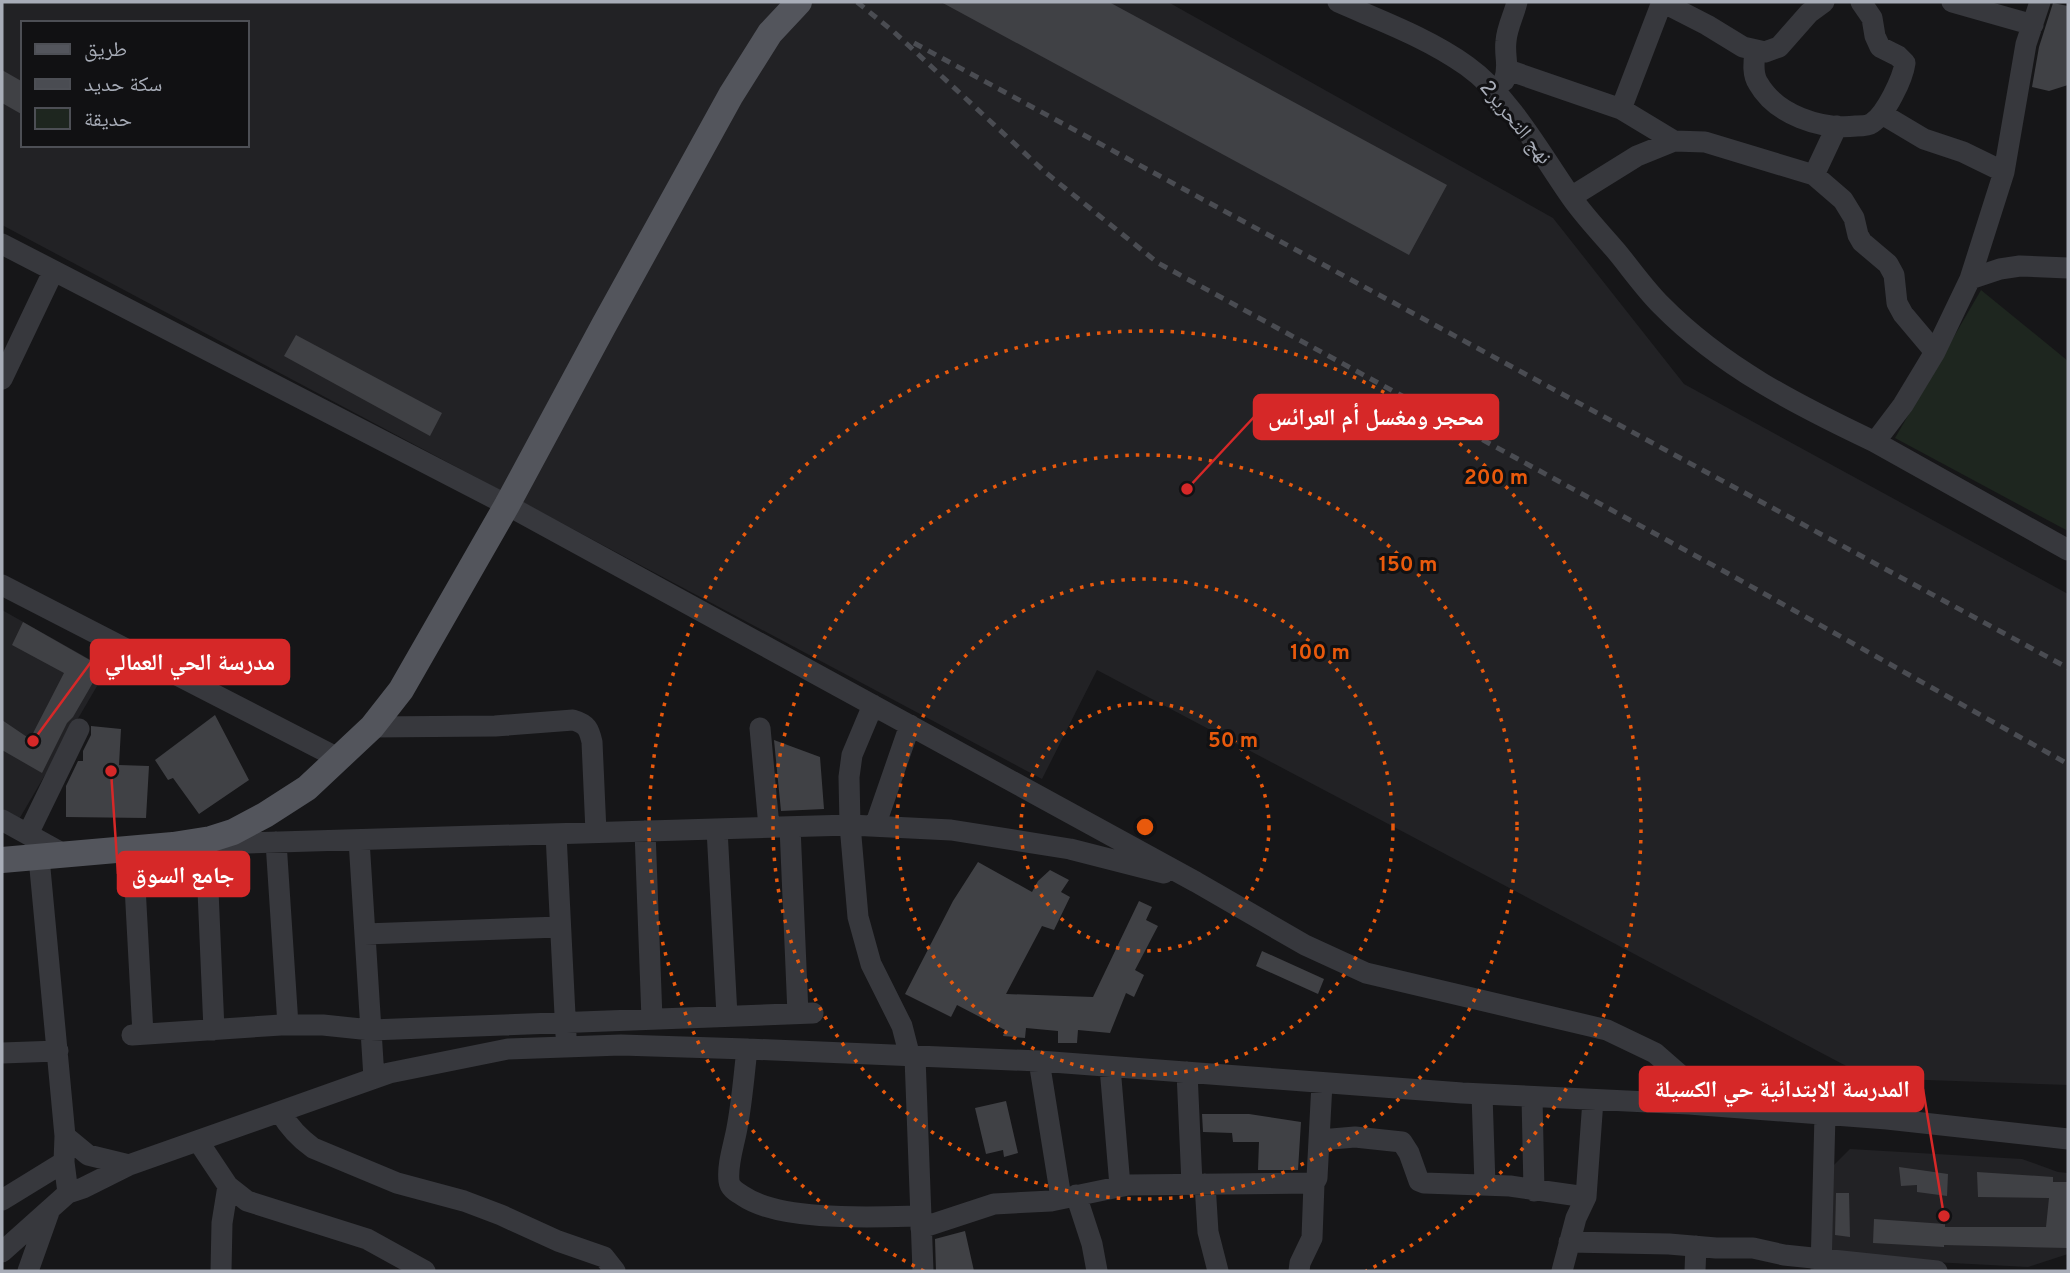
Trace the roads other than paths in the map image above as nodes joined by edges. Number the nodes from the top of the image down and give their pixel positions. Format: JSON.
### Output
{"nodes":[{"id":1,"x":800,"y":2,"type":"edge"},
{"id":2,"x":1338,"y":2,"type":"edge"},
{"id":3,"x":1517,"y":2,"type":"edge"},
{"id":4,"x":1824,"y":2,"type":"edge"},
{"id":5,"x":1861,"y":2,"type":"edge"},
{"id":6,"x":1952,"y":2,"type":"edge"},
{"id":7,"x":2040,"y":2,"type":"edge"},
{"id":8,"x":2032,"y":25,"type":"junction"},
{"id":9,"x":1755,"y":51,"type":"junction"},
{"id":10,"x":1508,"y":70,"type":"junction"},
{"id":11,"x":1499,"y":97,"type":"junction"},
{"id":12,"x":1621,"y":109,"type":"junction"},
{"id":13,"x":1882,"y":114,"type":"junction"},
{"id":14,"x":1837,"y":126,"type":"junction"},
{"id":15,"x":1674,"y":141,"type":"junction"},
{"id":16,"x":2004,"y":172,"type":"junction"},
{"id":17,"x":1814,"y":175,"type":"junction"},
{"id":18,"x":1571,"y":197,"type":"junction"},
{"id":19,"x":2,"y":244,"type":"edge"},
{"id":20,"x":2068,"y":268,"type":"edge"},
{"id":21,"x":53,"y":272,"type":"junction"},
{"id":22,"x":1970,"y":279,"type":"junction"},
{"id":23,"x":1935,"y":352,"type":"junction"},
{"id":24,"x":2,"y":379,"type":"edge"},
{"id":25,"x":1875,"y":442,"type":"junction"},
{"id":26,"x":507,"y":505,"type":"junction"},
{"id":27,"x":2068,"y":550,"type":"edge"},
{"id":28,"x":2,"y":584,"type":"edge"},
{"id":29,"x":873,"y":705,"type":"junction"},
{"id":30,"x":910,"y":725,"type":"junction"},
{"id":31,"x":372,"y":727,"type":"junction"},
{"id":32,"x":760,"y":728,"type":"dead end"},
{"id":33,"x":79,"y":729,"type":"dead end"},
{"id":34,"x":340,"y":759,"type":"junction"},
{"id":35,"x":2,"y":820,"type":"edge"},
{"id":36,"x":850,"y":825,"type":"junction"},
{"id":37,"x":875,"y":826,"type":"junction"},
{"id":38,"x":779,"y":827,"type":"junction"},
{"id":39,"x":717,"y":829,"type":"junction"},
{"id":40,"x":645,"y":831,"type":"junction"},
{"id":41,"x":596,"y":832,"type":"junction"},
{"id":42,"x":28,"y":834,"type":"junction"},
{"id":43,"x":556,"y":834,"type":"junction"},
{"id":44,"x":359,"y":840,"type":"junction"},
{"id":45,"x":276,"y":842,"type":"junction"},
{"id":46,"x":173,"y":845,"type":"junction"},
{"id":47,"x":206,"y":845,"type":"junction"},
{"id":48,"x":133,"y":849,"type":"junction"},
{"id":49,"x":67,"y":856,"type":"junction"},
{"id":50,"x":40,"y":858,"type":"junction"},
{"id":51,"x":2,"y":860,"type":"edge"},
{"id":52,"x":1196,"y":882,"type":"junction"},
{"id":53,"x":560,"y":926,"type":"junction"},
{"id":54,"x":365,"y":934,"type":"junction"},
{"id":55,"x":727,"y":1016,"type":"junction"},
{"id":56,"x":652,"y":1018,"type":"junction"},
{"id":57,"x":565,"y":1021,"type":"junction"},
{"id":58,"x":288,"y":1026,"type":"junction"},
{"id":59,"x":214,"y":1030,"type":"junction"},
{"id":60,"x":371,"y":1030,"type":"junction"},
{"id":61,"x":566,"y":1047,"type":"junction"},
{"id":62,"x":747,"y":1049,"type":"junction"},
{"id":63,"x":58,"y":1051,"type":"junction"},
{"id":64,"x":2,"y":1053,"type":"edge"},
{"id":65,"x":913,"y":1057,"type":"junction"},
{"id":66,"x":1039,"y":1061,"type":"junction"},
{"id":67,"x":1110,"y":1067,"type":"junction"},
{"id":68,"x":1187,"y":1072,"type":"junction"},
{"id":69,"x":374,"y":1078,"type":"junction"},
{"id":70,"x":1322,"y":1083,"type":"junction"},
{"id":71,"x":1482,"y":1094,"type":"junction"},
{"id":72,"x":1532,"y":1097,"type":"junction"},
{"id":73,"x":1593,"y":1100,"type":"junction"},
{"id":74,"x":1689,"y":1104,"type":"junction"},
{"id":75,"x":280,"y":1112,"type":"junction"},
{"id":76,"x":1825,"y":1115,"type":"junction"},
{"id":77,"x":65,"y":1136,"type":"junction"},
{"id":78,"x":2068,"y":1139,"type":"edge"},
{"id":79,"x":1320,"y":1140,"type":"junction"},
{"id":80,"x":198,"y":1141,"type":"junction"},
{"id":81,"x":64,"y":1162,"type":"junction"},
{"id":82,"x":129,"y":1165,"type":"junction"},
{"id":83,"x":1314,"y":1183,"type":"junction"},
{"id":84,"x":1199,"y":1184,"type":"junction"},
{"id":85,"x":1485,"y":1185,"type":"junction"},
{"id":86,"x":228,"y":1186,"type":"junction"},
{"id":87,"x":1120,"y":1186,"type":"junction"},
{"id":88,"x":1534,"y":1191,"type":"junction"},
{"id":89,"x":68,"y":1192,"type":"junction"},
{"id":90,"x":1069,"y":1197,"type":"junction"},
{"id":91,"x":1586,"y":1197,"type":"junction"},
{"id":92,"x":2,"y":1200,"type":"edge"},
{"id":93,"x":49,"y":1210,"type":"junction"},
{"id":94,"x":921,"y":1222,"type":"junction"},
{"id":95,"x":1569,"y":1242,"type":"junction"},
{"id":96,"x":1696,"y":1246,"type":"junction"},
{"id":97,"x":2,"y":1252,"type":"edge"},
{"id":98,"x":1821,"y":1264,"type":"edge"},
{"id":99,"x":27,"y":1271,"type":"edge"},
{"id":100,"x":221,"y":1271,"type":"edge"},
{"id":101,"x":425,"y":1271,"type":"edge"},
{"id":102,"x":615,"y":1271,"type":"edge"},
{"id":103,"x":923,"y":1271,"type":"edge"},
{"id":104,"x":1097,"y":1271,"type":"edge"},
{"id":105,"x":1218,"y":1271,"type":"edge"},
{"id":106,"x":1299,"y":1271,"type":"edge"},
{"id":107,"x":1562,"y":1271,"type":"edge"},
{"id":108,"x":1695,"y":1271,"type":"edge"},
{"id":109,"x":1937,"y":1271,"type":"edge"}],
"edges":[{"from":1,"to":26,"type":"main road"},
{"from":2,"to":11,"type":"street","name":"نهج التحرير2"},
{"from":3,"to":10,"type":"street"},
{"from":4,"to":9,"type":"street"},
{"from":5,"to":13,"type":"street"},
{"from":6,"to":8,"type":"street"},
{"from":7,"to":8,"type":"street"},
{"from":8,"to":16,"type":"street"},
{"from":9,"to":12,"type":"street"},
{"from":9,"to":14,"type":"street"},
{"from":10,"to":11,"type":"street"},
{"from":10,"to":12,"type":"street"},
{"from":11,"to":18,"type":"street","name":"نهج التحرير2"},
{"from":12,"to":15,"type":"street"},
{"from":13,"to":14,"type":"street"},
{"from":13,"to":16,"type":"street"},
{"from":14,"to":17,"type":"street"},
{"from":15,"to":17,"type":"street"},
{"from":15,"to":18,"type":"street"},
{"from":16,"to":22,"type":"street"},
{"from":17,"to":23,"type":"street"},
{"from":18,"to":25,"type":"street","name":"نهج التحرير2"},
{"from":19,"to":21,"type":"street"},
{"from":20,"to":22,"type":"street"},
{"from":21,"to":24,"type":"street"},
{"from":21,"to":26,"type":"street"},
{"from":22,"to":23,"type":"street"},
{"from":23,"to":25,"type":"street"},
{"from":25,"to":27,"type":"street","name":"نهج التحرير2"},
{"from":26,"to":29,"type":"street"},
{"from":26,"to":31,"type":"main road"},
{"from":28,"to":34,"type":"street"},
{"from":29,"to":30,"type":"street"},
{"from":29,"to":36,"type":"street"},
{"from":30,"to":37,"type":"street"},
{"from":30,"to":52,"type":"street"},
{"from":31,"to":34,"type":"main road"},
{"from":31,"to":41,"type":"street"},
{"from":32,"to":38,"type":"street"},
{"from":33,"to":42,"type":"street"},
{"from":34,"to":46,"type":"main road"},
{"from":35,"to":42,"type":"street"},
{"from":36,"to":37,"type":"street"},
{"from":36,"to":38,"type":"street"},
{"from":36,"to":65,"type":"street"},
{"from":37,"to":52,"type":"street"},
{"from":38,"to":39,"type":"street"},
{"from":38,"to":55,"type":"street"},
{"from":39,"to":40,"type":"street"},
{"from":39,"to":55,"type":"street"},
{"from":40,"to":41,"type":"street"},
{"from":40,"to":56,"type":"street"},
{"from":41,"to":43,"type":"street"},
{"from":42,"to":49,"type":"street"},
{"from":43,"to":44,"type":"street"},
{"from":43,"to":53,"type":"street"},
{"from":44,"to":45,"type":"street"},
{"from":44,"to":54,"type":"street"},
{"from":45,"to":47,"type":"street"},
{"from":45,"to":58,"type":"street"},
{"from":46,"to":47,"type":"street"},
{"from":46,"to":48,"type":"main road"},
{"from":47,"to":59,"type":"street"},
{"from":48,"to":49,"type":"main road"},
{"from":48,"to":59,"type":"street"},
{"from":49,"to":50,"type":"main road"},
{"from":50,"to":51,"type":"main road"},
{"from":50,"to":63,"type":"street"},
{"from":52,"to":74,"type":"street"},
{"from":53,"to":54,"type":"street"},
{"from":53,"to":57,"type":"street"},
{"from":54,"to":60,"type":"street"},
{"from":55,"to":56,"type":"street"},
{"from":56,"to":57,"type":"street"},
{"from":57,"to":60,"type":"street"},
{"from":57,"to":61,"type":"street"},
{"from":58,"to":59,"type":"street"},
{"from":58,"to":60,"type":"street"},
{"from":60,"to":69,"type":"street"},
{"from":61,"to":62,"type":"street"},
{"from":61,"to":69,"type":"street"},
{"from":62,"to":65,"type":"street"},
{"from":62,"to":94,"type":"street"},
{"from":63,"to":64,"type":"street"},
{"from":63,"to":77,"type":"street"},
{"from":65,"to":66,"type":"street"},
{"from":65,"to":94,"type":"street"},
{"from":66,"to":67,"type":"street"},
{"from":66,"to":90,"type":"street"},
{"from":67,"to":68,"type":"street"},
{"from":67,"to":87,"type":"street"},
{"from":68,"to":70,"type":"street"},
{"from":68,"to":84,"type":"street"},
{"from":69,"to":75,"type":"street"},
{"from":70,"to":71,"type":"street"},
{"from":70,"to":79,"type":"street"},
{"from":71,"to":72,"type":"street"},
{"from":71,"to":85,"type":"street"},
{"from":72,"to":73,"type":"street"},
{"from":72,"to":88,"type":"street"},
{"from":73,"to":74,"type":"street"},
{"from":73,"to":91,"type":"street"},
{"from":74,"to":76,"type":"street"},
{"from":75,"to":80,"type":"street"},
{"from":75,"to":102,"type":"street"},
{"from":76,"to":78,"type":"street"},
{"from":76,"to":98,"type":"street"},
{"from":77,"to":81,"type":"street"},
{"from":77,"to":82,"type":"street"},
{"from":79,"to":83,"type":"street"},
{"from":79,"to":85,"type":"street"},
{"from":80,"to":82,"type":"street"},
{"from":80,"to":86,"type":"street"},
{"from":81,"to":89,"type":"street"},
{"from":81,"to":92,"type":"street"},
{"from":82,"to":89,"type":"street"},
{"from":83,"to":84,"type":"street"},
{"from":83,"to":106,"type":"street"},
{"from":84,"to":87,"type":"street"},
{"from":84,"to":105,"type":"street"},
{"from":85,"to":88,"type":"street"},
{"from":86,"to":100,"type":"street"},
{"from":86,"to":101,"type":"street"},
{"from":87,"to":90,"type":"street"},
{"from":88,"to":91,"type":"street"},
{"from":89,"to":93,"type":"street"},
{"from":90,"to":94,"type":"street"},
{"from":90,"to":104,"type":"street"},
{"from":91,"to":95,"type":"street"},
{"from":93,"to":97,"type":"street"},
{"from":93,"to":99,"type":"street"},
{"from":94,"to":103,"type":"street"},
{"from":95,"to":96,"type":"street"},
{"from":95,"to":107,"type":"street"},
{"from":96,"to":98,"type":"street"},
{"from":96,"to":108,"type":"street"},
{"from":98,"to":109,"type":"street"}]}
